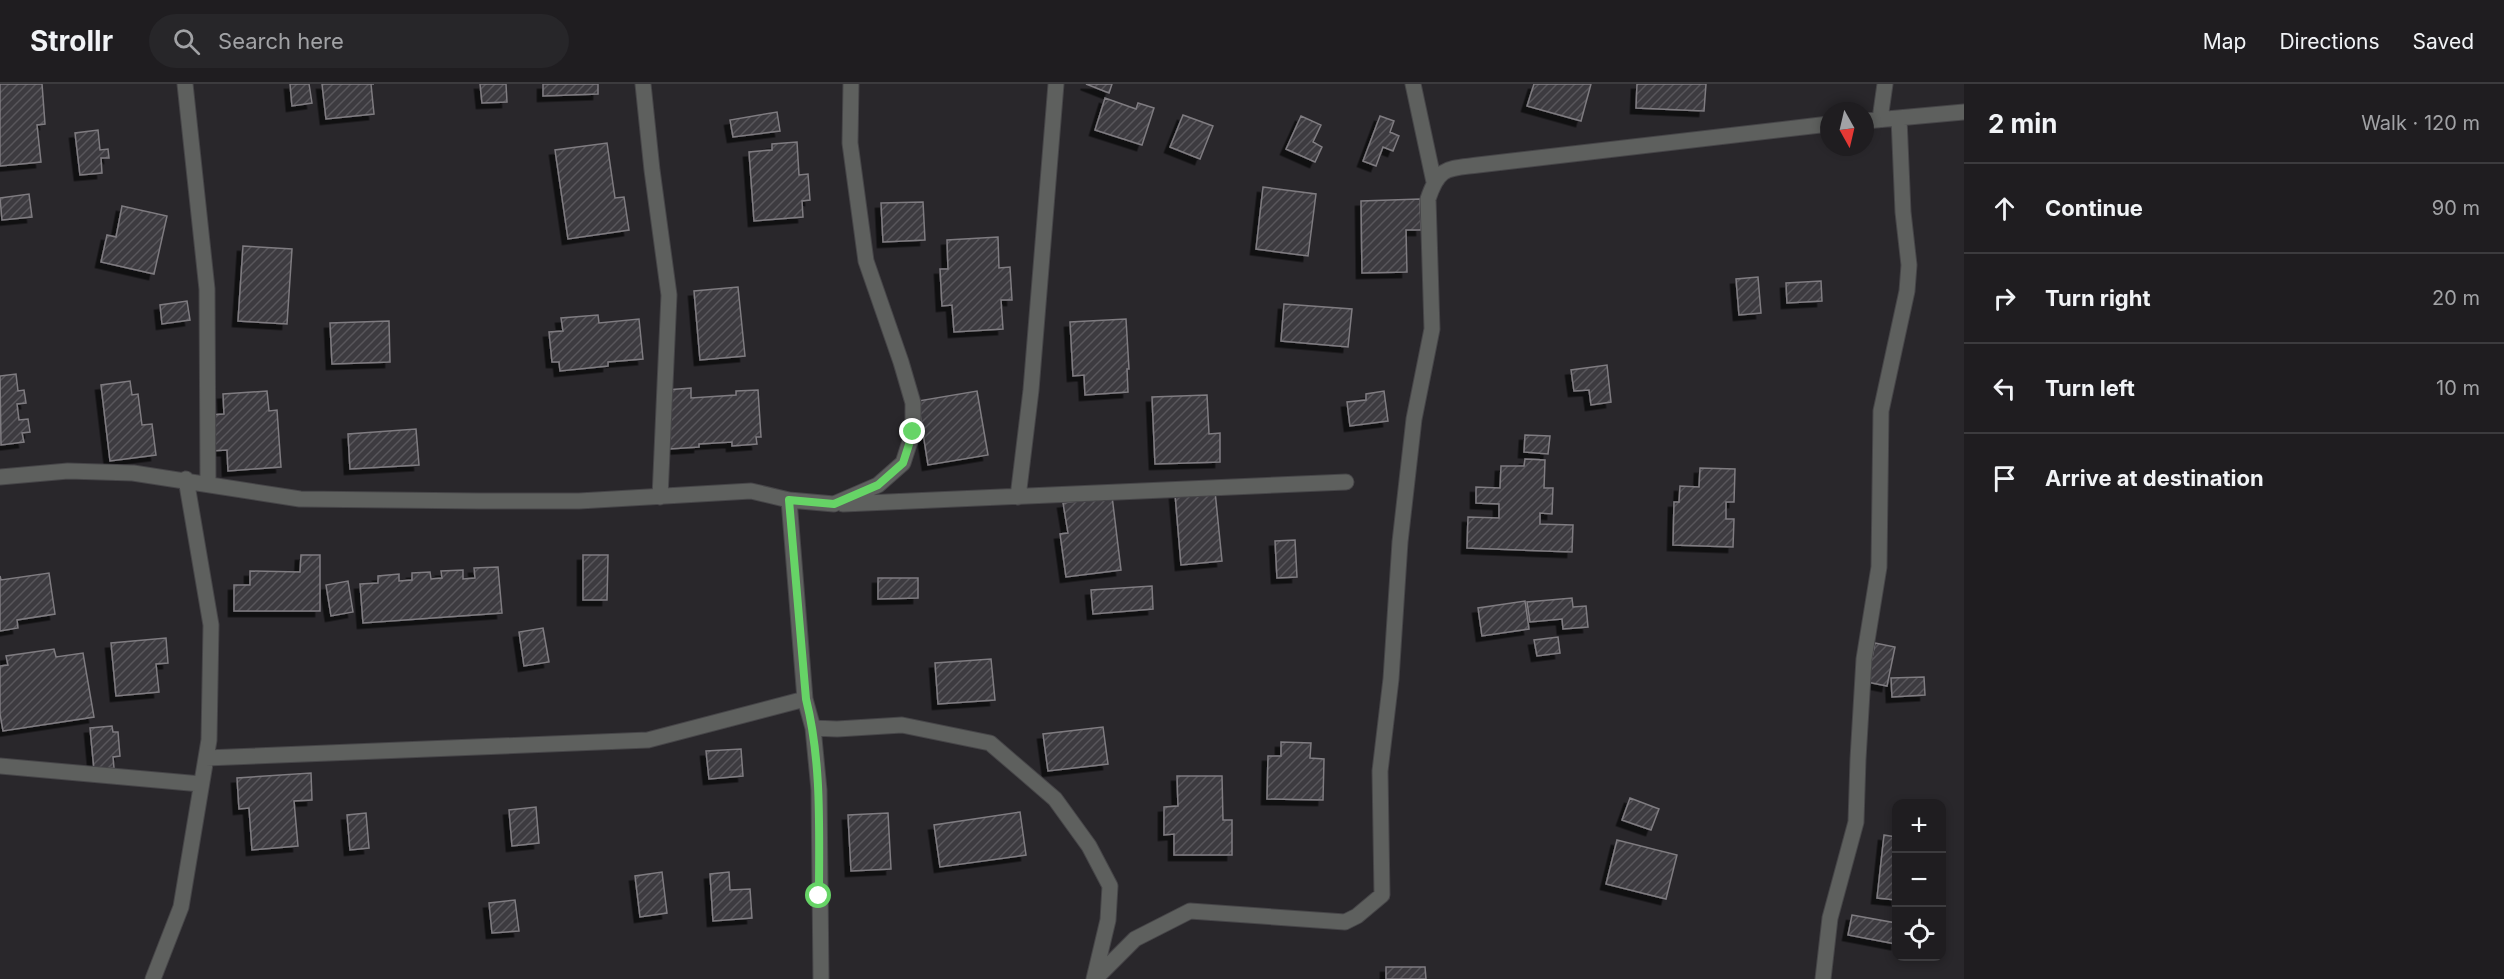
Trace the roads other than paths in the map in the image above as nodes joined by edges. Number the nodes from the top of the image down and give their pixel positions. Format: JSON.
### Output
{"nodes":[{"id":1,"x":185,"y":84,"type":"edge"},
{"id":2,"x":644,"y":84,"type":"edge"},
{"id":3,"x":851,"y":84,"type":"edge"},
{"id":4,"x":1056,"y":84,"type":"edge"},
{"id":5,"x":1413,"y":84,"type":"edge"},
{"id":6,"x":1885,"y":84,"type":"edge"},
{"id":7,"x":1964,"y":112,"type":"edge"},
{"id":8,"x":1874,"y":114,"type":"edge"},
{"id":9,"x":1899,"y":118,"type":"junction"},
{"id":10,"x":1874,"y":120,"type":"edge"},
{"id":11,"x":1820,"y":125,"type":"edge"},
{"id":12,"x":1434,"y":182,"type":"junction"},
{"id":13,"x":0,"y":477,"type":"edge"},
{"id":14,"x":186,"y":479,"type":"junction"},
{"id":15,"x":1346,"y":482,"type":"dead end"},
{"id":16,"x":208,"y":483,"type":"junction"},
{"id":17,"x":660,"y":497,"type":"junction"},
{"id":18,"x":1018,"y":497,"type":"junction"},
{"id":19,"x":789,"y":500,"type":"junction"},
{"id":20,"x":834,"y":504,"type":"junction"},
{"id":21,"x":806,"y":699,"type":"junction"},
{"id":22,"x":813,"y":728,"type":"junction"},
{"id":23,"x":206,"y":758,"type":"junction"},
{"id":24,"x":0,"y":766,"type":"edge"},
{"id":25,"x":201,"y":784,"type":"junction"},
{"id":26,"x":153,"y":979,"type":"edge"},
{"id":27,"x":820,"y":979,"type":"edge"},
{"id":28,"x":1095,"y":979,"type":"edge"},
{"id":29,"x":1823,"y":979,"type":"edge"}],
"edges":[{"from":1,"to":16,"type":"street"},
{"from":2,"to":17,"type":"street"},
{"from":3,"to":20,"type":"street"},
{"from":4,"to":18,"type":"street"},
{"from":5,"to":12,"type":"street"},
{"from":6,"to":8,"type":"street"},
{"from":7,"to":9,"type":"street"},
{"from":9,"to":10,"type":"street"},
{"from":9,"to":29,"type":"street"},
{"from":11,"to":12,"type":"street"},
{"from":12,"to":28,"type":"street"},
{"from":13,"to":14,"type":"street"},
{"from":14,"to":16,"type":"street"},
{"from":14,"to":23,"type":"street"},
{"from":15,"to":18,"type":"street"},
{"from":16,"to":17,"type":"street"},
{"from":17,"to":19,"type":"street"},
{"from":18,"to":20,"type":"street"},
{"from":19,"to":20,"type":"street"},
{"from":19,"to":21,"type":"street"},
{"from":21,"to":22,"type":"street"},
{"from":21,"to":23,"type":"street"},
{"from":22,"to":27,"type":"street"},
{"from":22,"to":28,"type":"street"},
{"from":23,"to":25,"type":"street"},
{"from":24,"to":25,"type":"street"},
{"from":25,"to":26,"type":"street"}]}
